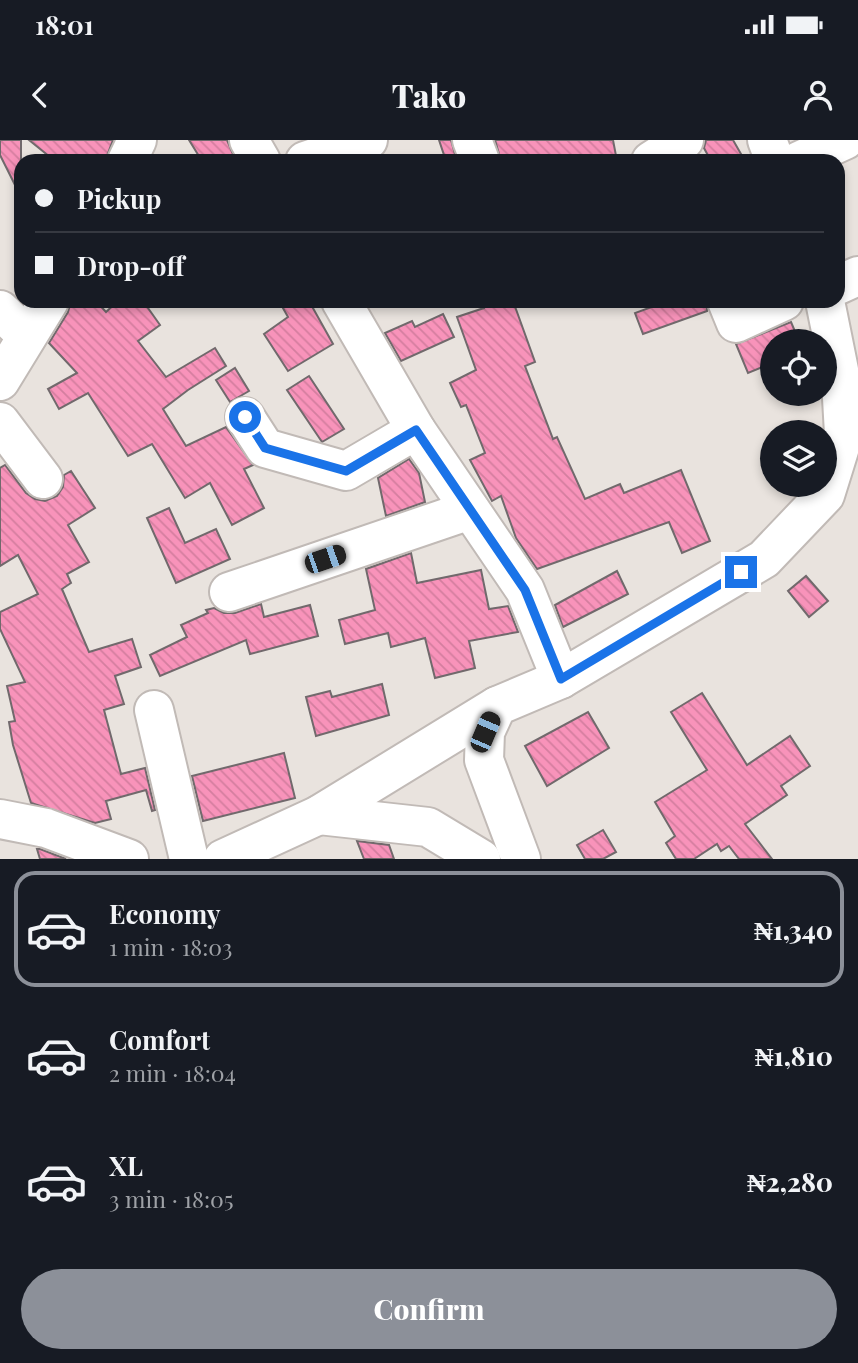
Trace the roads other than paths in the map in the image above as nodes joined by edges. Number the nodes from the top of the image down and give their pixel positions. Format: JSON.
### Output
{"nodes":[{"id":1,"x":368,"y":140,"type":"edge"},
{"id":2,"x":845,"y":140,"type":"edge"},
{"id":3,"x":326,"y":154,"type":"edge"},
{"id":4,"x":814,"y":154,"type":"edge"},
{"id":5,"x":45,"y":308,"type":"edge"},
{"id":6,"x":352,"y":308,"type":"edge"},
{"id":7,"x":730,"y":308,"type":"edge"},
{"id":8,"x":769,"y":308,"type":"edge"},
{"id":9,"x":826,"y":308,"type":"edge"},
{"id":10,"x":0,"y":310,"type":"edge"},
{"id":11,"x":27,"y":336,"type":"junction"},
{"id":12,"x":0,"y":381,"type":"edge"},
{"id":13,"x":245,"y":417,"type":"dead end"},
{"id":14,"x":0,"y":422,"type":"edge"},
{"id":15,"x":416,"y":430,"type":"junction"},
{"id":16,"x":43,"y":479,"type":"dead end"},
{"id":17,"x":842,"y":487,"type":"edge"},
{"id":18,"x":470,"y":510,"type":"junction"},
{"id":19,"x":229,"y":592,"type":"dead end"},
{"id":20,"x":561,"y":679,"type":"junction"},
{"id":21,"x":497,"y":706,"type":"junction"},
{"id":22,"x":154,"y":710,"type":"dead end"},
{"id":23,"x":319,"y":815,"type":"junction"},
{"id":24,"x":0,"y":818,"type":"edge"},
{"id":25,"x":129,"y":859,"type":"edge"},
{"id":26,"x":190,"y":859,"type":"edge"},
{"id":27,"x":223,"y":859,"type":"edge"},
{"id":28,"x":481,"y":859,"type":"edge"},
{"id":29,"x":521,"y":859,"type":"edge"}],
"edges":[{"from":1,"to":3,"type":"street"},
{"from":2,"to":4,"type":"street"},
{"from":5,"to":11,"type":"street"},
{"from":6,"to":15,"type":"street"},
{"from":7,"to":8,"type":"street"},
{"from":9,"to":17,"type":"street"},
{"from":10,"to":11,"type":"street"},
{"from":11,"to":12,"type":"street"},
{"from":13,"to":15,"type":"street"},
{"from":14,"to":16,"type":"street"},
{"from":15,"to":18,"type":"street"},
{"from":17,"to":20,"type":"street"},
{"from":18,"to":19,"type":"street"},
{"from":18,"to":20,"type":"street"},
{"from":20,"to":21,"type":"street"},
{"from":21,"to":23,"type":"street"},
{"from":21,"to":29,"type":"street"},
{"from":22,"to":26,"type":"street"},
{"from":23,"to":27,"type":"street"},
{"from":23,"to":28,"type":"street"},
{"from":24,"to":25,"type":"street"}]}
